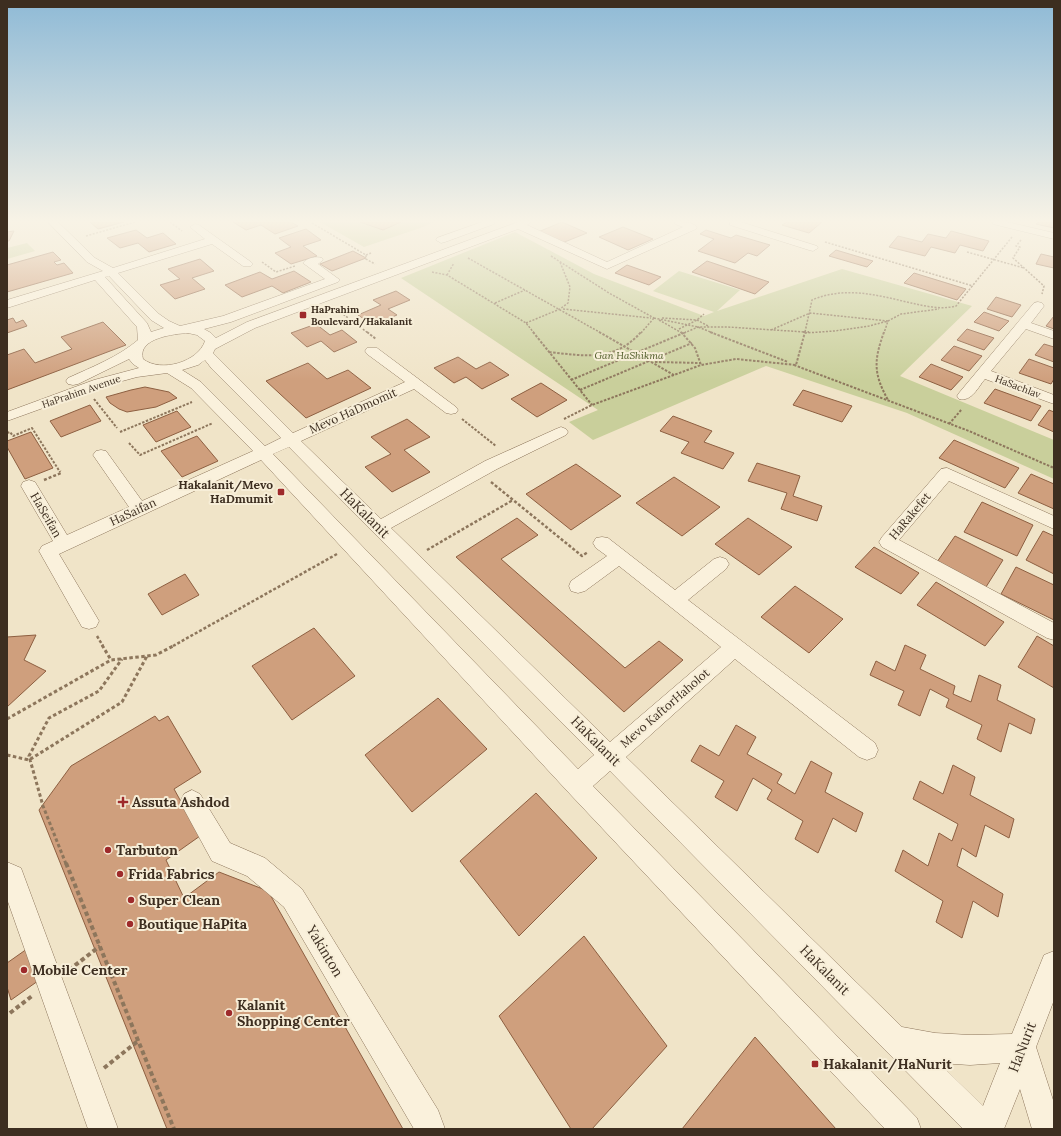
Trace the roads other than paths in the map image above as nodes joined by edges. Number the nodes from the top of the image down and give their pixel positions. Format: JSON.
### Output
{"nodes":[{"id":1,"x":101,"y":275,"type":"edge"},
{"id":2,"x":114,"y":275,"type":"edge"},
{"id":3,"x":329,"y":275,"type":"edge"},
{"id":4,"x":348,"y":275,"type":"edge"},
{"id":5,"x":382,"y":275,"type":"edge"},
{"id":6,"x":98,"y":276,"type":"junction"},
{"id":7,"x":334,"y":280,"type":"junction"},
{"id":8,"x":1040,"y":302,"type":"road end"},
{"id":9,"x":7,"y":304,"type":"edge"},
{"id":10,"x":1022,"y":324,"type":"junction"},
{"id":11,"x":183,"y":329,"type":"junction"},
{"id":12,"x":1054,"y":335,"type":"edge"},
{"id":13,"x":141,"y":345,"type":"junction"},
{"id":14,"x":209,"y":349,"type":"junction"},
{"id":15,"x":372,"y":351,"type":"road end"},
{"id":16,"x":163,"y":369,"type":"junction"},
{"id":17,"x":983,"y":373,"type":"junction"},
{"id":18,"x":415,"y":383,"type":"junction"},
{"id":19,"x":1054,"y":400,"type":"edge"},
{"id":20,"x":964,"y":401,"type":"road end"},
{"id":21,"x":7,"y":406,"type":"edge"},
{"id":22,"x":451,"y":410,"type":"road end"},
{"id":23,"x":7,"y":417,"type":"edge"},
{"id":24,"x":561,"y":432,"type":"road end"},
{"id":25,"x":291,"y":440,"type":"junction"},
{"id":26,"x":263,"y":453,"type":"junction"},
{"id":27,"x":101,"y":455,"type":"dead end"},
{"id":28,"x":29,"y":486,"type":"road end"},
{"id":29,"x":139,"y":509,"type":"junction"},
{"id":30,"x":1054,"y":523,"type":"edge"},
{"id":31,"x":380,"y":527,"type":"junction"},
{"id":32,"x":602,"y":543,"type":"road end"},
{"id":33,"x":63,"y":544,"type":"junction"},
{"id":34,"x":619,"y":557,"type":"junction"},
{"id":35,"x":720,"y":564,"type":"dead end"},
{"id":36,"x":578,"y":586,"type":"dead end"},
{"id":37,"x":675,"y":600,"type":"junction"},
{"id":38,"x":89,"y":621,"type":"road end"},
{"id":39,"x":1054,"y":632,"type":"edge"},
{"id":40,"x":736,"y":647,"type":"junction"},
{"id":41,"x":867,"y":750,"type":"dead end"},
{"id":42,"x":611,"y":756,"type":"junction"},
{"id":43,"x":577,"y":785,"type":"junction"},
{"id":44,"x":192,"y":802,"type":"dead end"},
{"id":45,"x":10,"y":876,"type":"edge"},
{"id":46,"x":1054,"y":964,"type":"edge"},
{"id":47,"x":896,"y":1040,"type":"junction"},
{"id":48,"x":1022,"y":1048,"type":"junction"},
{"id":49,"x":103,"y":1129,"type":"edge"},
{"id":50,"x":430,"y":1129,"type":"edge"},
{"id":51,"x":906,"y":1129,"type":"edge"},
{"id":52,"x":985,"y":1129,"type":"edge"},
{"id":53,"x":989,"y":1129,"type":"edge"},
{"id":54,"x":1047,"y":1129,"type":"edge"}],
"edges":[{"from":1,"to":6,"type":"street"},
{"from":2,"to":11,"type":"street"},
{"from":3,"to":7,"type":"street"},
{"from":4,"to":7,"type":"street"},
{"from":5,"to":14,"type":"street"},
{"from":6,"to":9,"type":"street"},
{"from":6,"to":13,"type":"street"},
{"from":7,"to":11,"type":"street"},
{"from":8,"to":10,"type":"street","name":"HaSachlav"},
{"from":10,"to":12,"type":"street"},
{"from":10,"to":17,"type":"street","name":"HaSachlav"},
{"from":11,"to":13,"type":"street","name":"HaPrahim Avenue"},
{"from":11,"to":14,"type":"street","name":"HaKalanit"},
{"from":13,"to":16,"type":"street"},
{"from":13,"to":21,"type":"street","name":"HaPrahim Avenue"},
{"from":14,"to":16,"type":"street","name":"HaPrahim Avenue"},
{"from":14,"to":25,"type":"street","name":"HaKalanit"},
{"from":15,"to":18,"type":"street","name":"Mevo HaDmomit"},
{"from":16,"to":23,"type":"street","name":"HaPrahim Avenue"},
{"from":16,"to":26,"type":"street"},
{"from":17,"to":19,"type":"street","name":"HaSachlav"},
{"from":17,"to":20,"type":"street","name":"HaSachlav"},
{"from":18,"to":22,"type":"street","name":"Mevo HaDmomit"},
{"from":18,"to":25,"type":"street","name":"Mevo HaDmomit"},
{"from":24,"to":31,"type":"street"},
{"from":25,"to":26,"type":"street","name":"HaSaifan"},
{"from":25,"to":31,"type":"street","name":"HaKalanit"},
{"from":26,"to":29,"type":"street","name":"HaSaifan"},
{"from":26,"to":43,"type":"street"},
{"from":27,"to":29,"type":"street"},
{"from":28,"to":33,"type":"street","name":"HaSeifan"},
{"from":29,"to":33,"type":"street","name":"HaSaifan"},
{"from":30,"to":39,"type":"street","name":"HaRakefet"},
{"from":31,"to":42,"type":"street","name":"HaKalanit"},
{"from":32,"to":34,"type":"street"},
{"from":33,"to":38,"type":"street","name":"HaSaifan"},
{"from":34,"to":36,"type":"street"},
{"from":34,"to":37,"type":"street"},
{"from":35,"to":37,"type":"street"},
{"from":37,"to":40,"type":"street"},
{"from":40,"to":41,"type":"street"},
{"from":40,"to":42,"type":"street","name":"Mevo KaftorHaholot"},
{"from":42,"to":43,"type":"street","name":"Mevo KaftorHaholot"},
{"from":42,"to":47,"type":"street","name":"HaKalanit"},
{"from":43,"to":51,"type":"street"},
{"from":44,"to":50,"type":"street","name":"Yakinton"},
{"from":45,"to":49,"type":"street"},
{"from":46,"to":48,"type":"street","name":"HaNurit"},
{"from":47,"to":48,"type":"street"},
{"from":47,"to":52,"type":"street","name":"HaKalanit"},
{"from":48,"to":53,"type":"street","name":"HaNurit"},
{"from":48,"to":54,"type":"street"}]}
